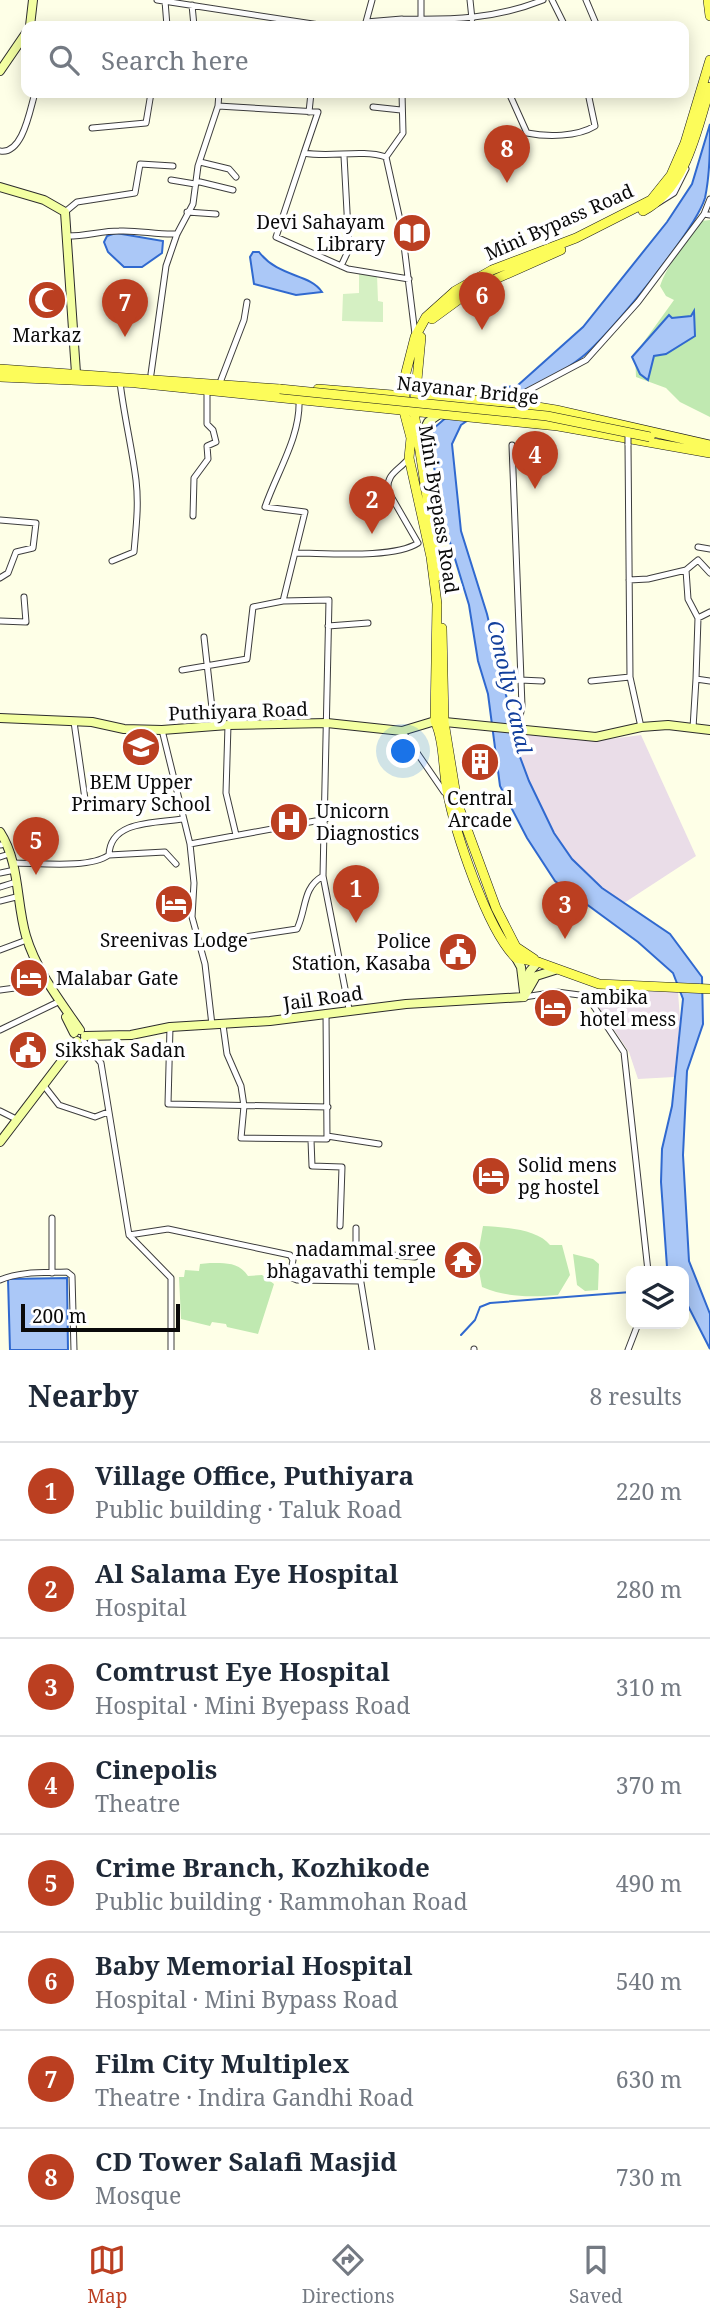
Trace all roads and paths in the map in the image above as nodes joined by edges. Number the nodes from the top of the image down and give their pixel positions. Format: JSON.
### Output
{"nodes":[{"id":1,"x":33,"y":0,"type":"edge"},
{"id":2,"x":157,"y":0,"type":"edge"},
{"id":3,"x":372,"y":0,"type":"edge"},
{"id":4,"x":421,"y":0,"type":"edge"},
{"id":5,"x":470,"y":0,"type":"edge"},
{"id":6,"x":543,"y":0,"type":"edge"},
{"id":7,"x":552,"y":0,"type":"edge"},
{"id":8,"x":586,"y":0,"type":"edge"},
{"id":9,"x":708,"y":0,"type":"edge"},
{"id":10,"x":165,"y":1,"type":"edge"},
{"id":11,"x":192,"y":5,"type":"junction"},
{"id":12,"x":710,"y":16,"type":"edge"},
{"id":13,"x":421,"y":19,"type":"junction"},
{"id":14,"x":472,"y":19,"type":"junction"},
{"id":15,"x":34,"y":21,"type":"edge"},
{"id":16,"x":167,"y":21,"type":"edge"},
{"id":17,"x":194,"y":21,"type":"edge"},
{"id":18,"x":294,"y":21,"type":"edge"},
{"id":19,"x":366,"y":21,"type":"edge"},
{"id":20,"x":412,"y":21,"type":"edge"},
{"id":21,"x":562,"y":21,"type":"edge"},
{"id":22,"x":595,"y":21,"type":"edge"},
{"id":23,"x":21,"y":40,"type":"edge"},
{"id":24,"x":710,"y":60,"type":"edge"},
{"id":25,"x":0,"y":71,"type":"edge"},
{"id":26,"x":710,"y":87,"type":"edge"},
{"id":27,"x":33,"y":98,"type":"edge"},
{"id":28,"x":150,"y":98,"type":"edge"},
{"id":29,"x":219,"y":98,"type":"edge"},
{"id":30,"x":310,"y":98,"type":"edge"},
{"id":31,"x":402,"y":98,"type":"edge"},
{"id":32,"x":511,"y":98,"type":"edge"},
{"id":33,"x":589,"y":98,"type":"edge"},
{"id":34,"x":218,"y":106,"type":"junction"},
{"id":35,"x":373,"y":107,"type":"dead end"},
{"id":36,"x":401,"y":110,"type":"junction"},
{"id":37,"x":309,"y":112,"type":"junction"},
{"id":38,"x":92,"y":128,"type":"dead end"},
{"id":39,"x":0,"y":151,"type":"edge"},
{"id":40,"x":304,"y":153,"type":"junction"},
{"id":41,"x":344,"y":156,"type":"junction"},
{"id":42,"x":386,"y":157,"type":"junction"},
{"id":43,"x":200,"y":162,"type":"junction"},
{"id":44,"x":173,"y":166,"type":"dead end"},
{"id":45,"x":236,"y":177,"type":"dead end"},
{"id":46,"x":171,"y":180,"type":"dead end"},
{"id":47,"x":195,"y":183,"type":"junction"},
{"id":48,"x":0,"y":187,"type":"edge"},
{"id":49,"x":233,"y":190,"type":"dead end"},
{"id":50,"x":710,"y":199,"type":"edge"},
{"id":51,"x":65,"y":212,"type":"junction"},
{"id":52,"x":187,"y":212,"type":"junction"},
{"id":53,"x":632,"y":213,"type":"junction"},
{"id":54,"x":216,"y":214,"type":"dead end"},
{"id":55,"x":707,"y":214,"type":"edge"},
{"id":56,"x":177,"y":234,"type":"junction"},
{"id":57,"x":68,"y":236,"type":"junction"},
{"id":58,"x":341,"y":266,"type":"junction"},
{"id":59,"x":409,"y":279,"type":"junction"},
{"id":60,"x":247,"y":303,"type":"dead end"},
{"id":61,"x":417,"y":339,"type":"junction"},
{"id":62,"x":0,"y":369,"type":"edge"},
{"id":63,"x":76,"y":373,"type":"junction"},
{"id":64,"x":151,"y":374,"type":"junction"},
{"id":65,"x":0,"y":377,"type":"edge"},
{"id":66,"x":135,"y":380,"type":"junction"},
{"id":67,"x":221,"y":380,"type":"junction"},
{"id":68,"x":120,"y":382,"type":"junction"},
{"id":69,"x":402,"y":383,"type":"junction"},
{"id":70,"x":207,"y":390,"type":"junction"},
{"id":71,"x":380,"y":394,"type":"junction"},
{"id":72,"x":410,"y":396,"type":"junction"},
{"id":73,"x":299,"y":399,"type":"junction"},
{"id":74,"x":517,"y":399,"type":"junction"},
{"id":75,"x":531,"y":406,"type":"junction"},
{"id":76,"x":409,"y":411,"type":"junction"},
{"id":77,"x":439,"y":416,"type":"junction"},
{"id":78,"x":526,"y":423,"type":"junction"},
{"id":79,"x":419,"y":439,"type":"junction"},
{"id":80,"x":628,"y":439,"type":"dead end"},
{"id":81,"x":512,"y":445,"type":"dead end"},
{"id":82,"x":710,"y":449,"type":"edge"},
{"id":83,"x":409,"y":458,"type":"junction"},
{"id":84,"x":193,"y":516,"type":"dead end"},
{"id":85,"x":0,"y":520,"type":"edge"},
{"id":86,"x":698,"y":547,"type":"dead end"},
{"id":87,"x":710,"y":549,"type":"edge"},
{"id":88,"x":295,"y":553,"type":"junction"},
{"id":89,"x":112,"y":561,"type":"dead end"},
{"id":90,"x":686,"y":570,"type":"junction"},
{"id":91,"x":710,"y":573,"type":"edge"},
{"id":92,"x":0,"y":578,"type":"edge"},
{"id":93,"x":629,"y":580,"type":"junction"},
{"id":94,"x":24,"y":597,"type":"dead end"},
{"id":95,"x":283,"y":601,"type":"junction"},
{"id":96,"x":710,"y":612,"type":"edge"},
{"id":97,"x":698,"y":618,"type":"junction"},
{"id":98,"x":0,"y":621,"type":"edge"},
{"id":99,"x":368,"y":623,"type":"dead end"},
{"id":100,"x":328,"y":626,"type":"junction"},
{"id":101,"x":204,"y":637,"type":"dead end"},
{"id":102,"x":207,"y":664,"type":"junction"},
{"id":103,"x":182,"y":670,"type":"dead end"},
{"id":104,"x":630,"y":677,"type":"junction"},
{"id":105,"x":696,"y":679,"type":"junction"},
{"id":106,"x":520,"y":680,"type":"junction"},
{"id":107,"x":542,"y":681,"type":"dead end"},
{"id":108,"x":591,"y":681,"type":"dead end"},
{"id":109,"x":710,"y":681,"type":"edge"},
{"id":110,"x":0,"y":720,"type":"edge"},
{"id":111,"x":74,"y":722,"type":"junction"},
{"id":112,"x":439,"y":722,"type":"junction"},
{"id":113,"x":327,"y":723,"type":"junction"},
{"id":114,"x":228,"y":725,"type":"junction"},
{"id":115,"x":214,"y":726,"type":"junction"},
{"id":116,"x":518,"y":727,"type":"junction"},
{"id":117,"x":641,"y":727,"type":"junction"},
{"id":118,"x":693,"y":728,"type":"junction"},
{"id":119,"x":162,"y":730,"type":"junction"},
{"id":120,"x":710,"y":730,"type":"edge"},
{"id":121,"x":402,"y":731,"type":"junction"},
{"id":122,"x":449,"y":803,"type":"junction"},
{"id":123,"x":86,"y":806,"type":"dead end"},
{"id":124,"x":183,"y":819,"type":"junction"},
{"id":125,"x":326,"y":819,"type":"junction"},
{"id":126,"x":0,"y":832,"type":"edge"},
{"id":127,"x":236,"y":835,"type":"junction"},
{"id":128,"x":190,"y":844,"type":"junction"},
{"id":129,"x":3,"y":850,"type":"edge"},
{"id":130,"x":109,"y":855,"type":"junction"},
{"id":131,"x":176,"y":864,"type":"dead end"},
{"id":132,"x":12,"y":867,"type":"junction"},
{"id":133,"x":0,"y":873,"type":"edge"},
{"id":134,"x":323,"y":876,"type":"junction"},
{"id":135,"x":13,"y":883,"type":"junction"},
{"id":136,"x":0,"y":887,"type":"edge"},
{"id":137,"x":16,"y":897,"type":"junction"},
{"id":138,"x":0,"y":901,"type":"edge"},
{"id":139,"x":24,"y":941,"type":"junction"},
{"id":140,"x":198,"y":944,"type":"junction"},
{"id":141,"x":0,"y":950,"type":"edge"},
{"id":142,"x":516,"y":958,"type":"junction"},
{"id":143,"x":538,"y":962,"type":"junction"},
{"id":144,"x":555,"y":970,"type":"junction"},
{"id":145,"x":45,"y":984,"type":"junction"},
{"id":146,"x":710,"y":989,"type":"edge"},
{"id":147,"x":0,"y":990,"type":"edge"},
{"id":148,"x":524,"y":997,"type":"junction"},
{"id":149,"x":56,"y":1003,"type":"junction"},
{"id":150,"x":349,"y":1009,"type":"junction"},
{"id":151,"x":326,"y":1013,"type":"junction"},
{"id":152,"x":223,"y":1025,"type":"junction"},
{"id":153,"x":212,"y":1026,"type":"junction"},
{"id":154,"x":170,"y":1027,"type":"junction"},
{"id":155,"x":0,"y":1030,"type":"edge"},
{"id":156,"x":80,"y":1036,"type":"junction"},
{"id":157,"x":45,"y":1087,"type":"junction"},
{"id":158,"x":244,"y":1106,"type":"junction"},
{"id":159,"x":328,"y":1107,"type":"junction"},
{"id":160,"x":0,"y":1111,"type":"edge"},
{"id":161,"x":108,"y":1112,"type":"junction"},
{"id":162,"x":18,"y":1120,"type":"junction"},
{"id":163,"x":327,"y":1136,"type":"junction"},
{"id":164,"x":311,"y":1140,"type":"junction"},
{"id":165,"x":0,"y":1142,"type":"edge"},
{"id":166,"x":379,"y":1144,"type":"dead end"},
{"id":167,"x":52,"y":1218,"type":"dead end"},
{"id":168,"x":340,"y":1226,"type":"dead end"},
{"id":169,"x":356,"y":1228,"type":"dead end"},
{"id":170,"x":129,"y":1235,"type":"junction"},
{"id":171,"x":356,"y":1252,"type":"junction"},
{"id":172,"x":415,"y":1256,"type":"dead end"},
{"id":173,"x":647,"y":1266,"type":"edge"},
{"id":174,"x":51,"y":1273,"type":"junction"},
{"id":175,"x":0,"y":1280,"type":"edge"},
{"id":176,"x":360,"y":1281,"type":"junction"},
{"id":177,"x":636,"y":1329,"type":"edge"},
{"id":178,"x":74,"y":1350,"type":"edge"},
{"id":179,"x":171,"y":1350,"type":"edge"},
{"id":180,"x":372,"y":1350,"type":"edge"},
{"id":181,"x":628,"y":1350,"type":"edge"}],
"edges":[{"from":1,"to":15,"type":"street"},
{"from":2,"to":10,"type":"street"},
{"from":3,"to":19,"type":"street"},
{"from":4,"to":13,"type":"street"},
{"from":5,"to":14,"type":"street"},
{"from":6,"to":14,"type":"street"},
{"from":7,"to":21,"type":"street"},
{"from":8,"to":22,"type":"street"},
{"from":9,"to":12,"type":"main road"},
{"from":10,"to":11,"type":"street"},
{"from":10,"to":16,"type":"street"},
{"from":11,"to":17,"type":"street"},
{"from":11,"to":18,"type":"street"},
{"from":13,"to":14,"type":"street"},
{"from":13,"to":20,"type":"street"},
{"from":23,"to":25,"type":"street"},
{"from":24,"to":53,"type":"main road","name":"Mini Bypass Road"},
{"from":26,"to":53,"type":"main road","name":"Mini Bypass Road"},
{"from":27,"to":39,"type":"street"},
{"from":28,"to":38,"type":"street"},
{"from":29,"to":34,"type":"street"},
{"from":30,"to":37,"type":"street"},
{"from":31,"to":36,"type":"street"},
{"from":32,"to":33,"type":"street"},
{"from":34,"to":37,"type":"street"},
{"from":34,"to":43,"type":"street"},
{"from":35,"to":36,"type":"street"},
{"from":36,"to":42,"type":"street"},
{"from":37,"to":40,"type":"street"},
{"from":40,"to":41,"type":"street"},
{"from":40,"to":58,"type":"street"},
{"from":41,"to":42,"type":"street"},
{"from":41,"to":58,"type":"street"},
{"from":42,"to":59,"type":"street"},
{"from":43,"to":45,"type":"street"},
{"from":43,"to":47,"type":"street"},
{"from":44,"to":51,"type":"street"},
{"from":46,"to":47,"type":"street"},
{"from":47,"to":49,"type":"street"},
{"from":47,"to":52,"type":"street"},
{"from":48,"to":51,"type":"street"},
{"from":50,"to":55,"type":"street"},
{"from":51,"to":57,"type":"street"},
{"from":52,"to":54,"type":"street"},
{"from":52,"to":56,"type":"street"},
{"from":53,"to":61,"type":"main road","name":"Mini Bypass Road"},
{"from":55,"to":74,"type":"street"},
{"from":56,"to":57,"type":"street"},
{"from":56,"to":64,"type":"street"},
{"from":57,"to":63,"type":"street"},
{"from":58,"to":59,"type":"street"},
{"from":59,"to":61,"type":"street"},
{"from":60,"to":67,"type":"street"},
{"from":61,"to":69,"type":"main road","name":"Mini Bypass Road"},
{"from":61,"to":76,"type":"main road","name":"Mini Bypass Road"},
{"from":62,"to":63,"type":"main road"},
{"from":63,"to":66,"type":"main road"},
{"from":64,"to":66,"type":"main road"},
{"from":64,"to":67,"type":"main road"},
{"from":65,"to":68,"type":"main road"},
{"from":66,"to":68,"type":"main road"},
{"from":66,"to":70,"type":"main road"},
{"from":66,"to":82,"type":"main road","name":"Nayanar Bridge","bridge":true},
{"from":67,"to":71,"type":"main road"},
{"from":68,"to":89,"type":"street"},
{"from":69,"to":71,"type":"main road"},
{"from":69,"to":72,"type":"main road","name":"Mini Bypass Road"},
{"from":70,"to":73,"type":"main road"},
{"from":70,"to":84,"type":"street"},
{"from":71,"to":72,"type":"main road"},
{"from":72,"to":74,"type":"main road"},
{"from":72,"to":76,"type":"main road","name":"Mini Byepass Road"},
{"from":73,"to":76,"type":"main road"},
{"from":73,"to":88,"type":"street"},
{"from":74,"to":75,"type":"main road"},
{"from":75,"to":78,"type":"main road"},
{"from":75,"to":82,"type":"main road"},
{"from":76,"to":77,"type":"main road"},
{"from":76,"to":79,"type":"main road"},
{"from":76,"to":83,"type":"main road","name":"Mini Byepass Road"},
{"from":77,"to":78,"type":"main road"},
{"from":77,"to":79,"type":"street"},
{"from":78,"to":82,"type":"main road"},
{"from":79,"to":112,"type":"main road"},
{"from":80,"to":93,"type":"street"},
{"from":81,"to":106,"type":"street"},
{"from":83,"to":88,"type":"street"},
{"from":83,"to":112,"type":"main road","name":"Mini Byepass Road"},
{"from":85,"to":92,"type":"street"},
{"from":86,"to":87,"type":"street"},
{"from":88,"to":95,"type":"street"},
{"from":90,"to":91,"type":"street"},
{"from":90,"to":93,"type":"street"},
{"from":90,"to":97,"type":"street"},
{"from":93,"to":104,"type":"street"},
{"from":94,"to":98,"type":"street"},
{"from":95,"to":100,"type":"street"},
{"from":95,"to":102,"type":"street"},
{"from":96,"to":97,"type":"street"},
{"from":97,"to":105,"type":"street"},
{"from":99,"to":100,"type":"street"},
{"from":100,"to":113,"type":"street"},
{"from":101,"to":102,"type":"street"},
{"from":102,"to":103,"type":"street"},
{"from":102,"to":115,"type":"street"},
{"from":104,"to":108,"type":"street"},
{"from":104,"to":117,"type":"street"},
{"from":105,"to":109,"type":"street"},
{"from":105,"to":118,"type":"street"},
{"from":106,"to":107,"type":"street"},
{"from":106,"to":116,"type":"street"},
{"from":110,"to":111,"type":"street","name":"Puthiyara Road"},
{"from":111,"to":119,"type":"street","name":"Puthiyara Road"},
{"from":111,"to":123,"type":"street"},
{"from":112,"to":116,"type":"street"},
{"from":112,"to":121,"type":"street","name":"Puthiyara Road"},
{"from":112,"to":122,"type":"main road","name":"Mini Byepass Road"},
{"from":112,"to":143,"type":"main road"},
{"from":113,"to":114,"type":"street","name":"Puthiyara Road"},
{"from":113,"to":121,"type":"street","name":"Puthiyara Road"},
{"from":113,"to":125,"type":"street"},
{"from":114,"to":115,"type":"street","name":"Puthiyara Road"},
{"from":114,"to":127,"type":"street"},
{"from":115,"to":119,"type":"street","name":"Puthiyara Road"},
{"from":116,"to":117,"type":"street"},
{"from":117,"to":118,"type":"street"},
{"from":118,"to":120,"type":"street"},
{"from":119,"to":124,"type":"street"},
{"from":121,"to":122,"type":"street"},
{"from":122,"to":142,"type":"main road","name":"Mini Byepass Road"},
{"from":124,"to":128,"type":"street"},
{"from":124,"to":130,"type":"street"},
{"from":125,"to":127,"type":"street"},
{"from":125,"to":134,"type":"street"},
{"from":126,"to":129,"type":"street"},
{"from":127,"to":128,"type":"street"},
{"from":128,"to":140,"type":"street"},
{"from":129,"to":132,"type":"street"},
{"from":130,"to":131,"type":"street"},
{"from":130,"to":132,"type":"street"},
{"from":132,"to":133,"type":"street"},
{"from":132,"to":135,"type":"street"},
{"from":132,"to":156,"type":"street"},
{"from":134,"to":140,"type":"street"},
{"from":134,"to":150,"type":"street"},
{"from":135,"to":136,"type":"street"},
{"from":135,"to":137,"type":"street"},
{"from":137,"to":138,"type":"street"},
{"from":137,"to":139,"type":"street"},
{"from":139,"to":141,"type":"street"},
{"from":139,"to":145,"type":"street"},
{"from":140,"to":153,"type":"street"},
{"from":142,"to":143,"type":"main road"},
{"from":142,"to":148,"type":"street"},
{"from":143,"to":144,"type":"main road"},
{"from":143,"to":148,"type":"street"},
{"from":144,"to":146,"type":"main road"},
{"from":144,"to":148,"type":"street"},
{"from":145,"to":147,"type":"street"},
{"from":145,"to":149,"type":"street"},
{"from":148,"to":150,"type":"street","name":"Jail Road"},
{"from":148,"to":173,"type":"street"},
{"from":149,"to":155,"type":"street"},
{"from":149,"to":156,"type":"street"},
{"from":150,"to":151,"type":"street","name":"Jail Road"},
{"from":151,"to":152,"type":"street","name":"Jail Road"},
{"from":151,"to":159,"type":"street"},
{"from":152,"to":153,"type":"street","name":"Jail Road"},
{"from":152,"to":158,"type":"street"},
{"from":153,"to":154,"type":"street","name":"Jail Road"},
{"from":154,"to":156,"type":"street","name":"Jail Road"},
{"from":154,"to":158,"type":"street"},
{"from":156,"to":157,"type":"street"},
{"from":156,"to":161,"type":"street"},
{"from":157,"to":161,"type":"street"},
{"from":157,"to":162,"type":"street"},
{"from":158,"to":159,"type":"street"},
{"from":158,"to":164,"type":"street"},
{"from":159,"to":163,"type":"street"},
{"from":160,"to":162,"type":"street"},
{"from":161,"to":170,"type":"street"},
{"from":162,"to":165,"type":"street"},
{"from":163,"to":164,"type":"street"},
{"from":163,"to":166,"type":"street"},
{"from":164,"to":168,"type":"street"},
{"from":167,"to":174,"type":"street"},
{"from":169,"to":171,"type":"street"},
{"from":170,"to":176,"type":"street"},
{"from":170,"to":179,"type":"street"},
{"from":171,"to":172,"type":"street"},
{"from":171,"to":176,"type":"street"},
{"from":174,"to":175,"type":"street"},
{"from":174,"to":178,"type":"street"},
{"from":176,"to":180,"type":"street"},
{"from":177,"to":181,"type":"street"}]}
